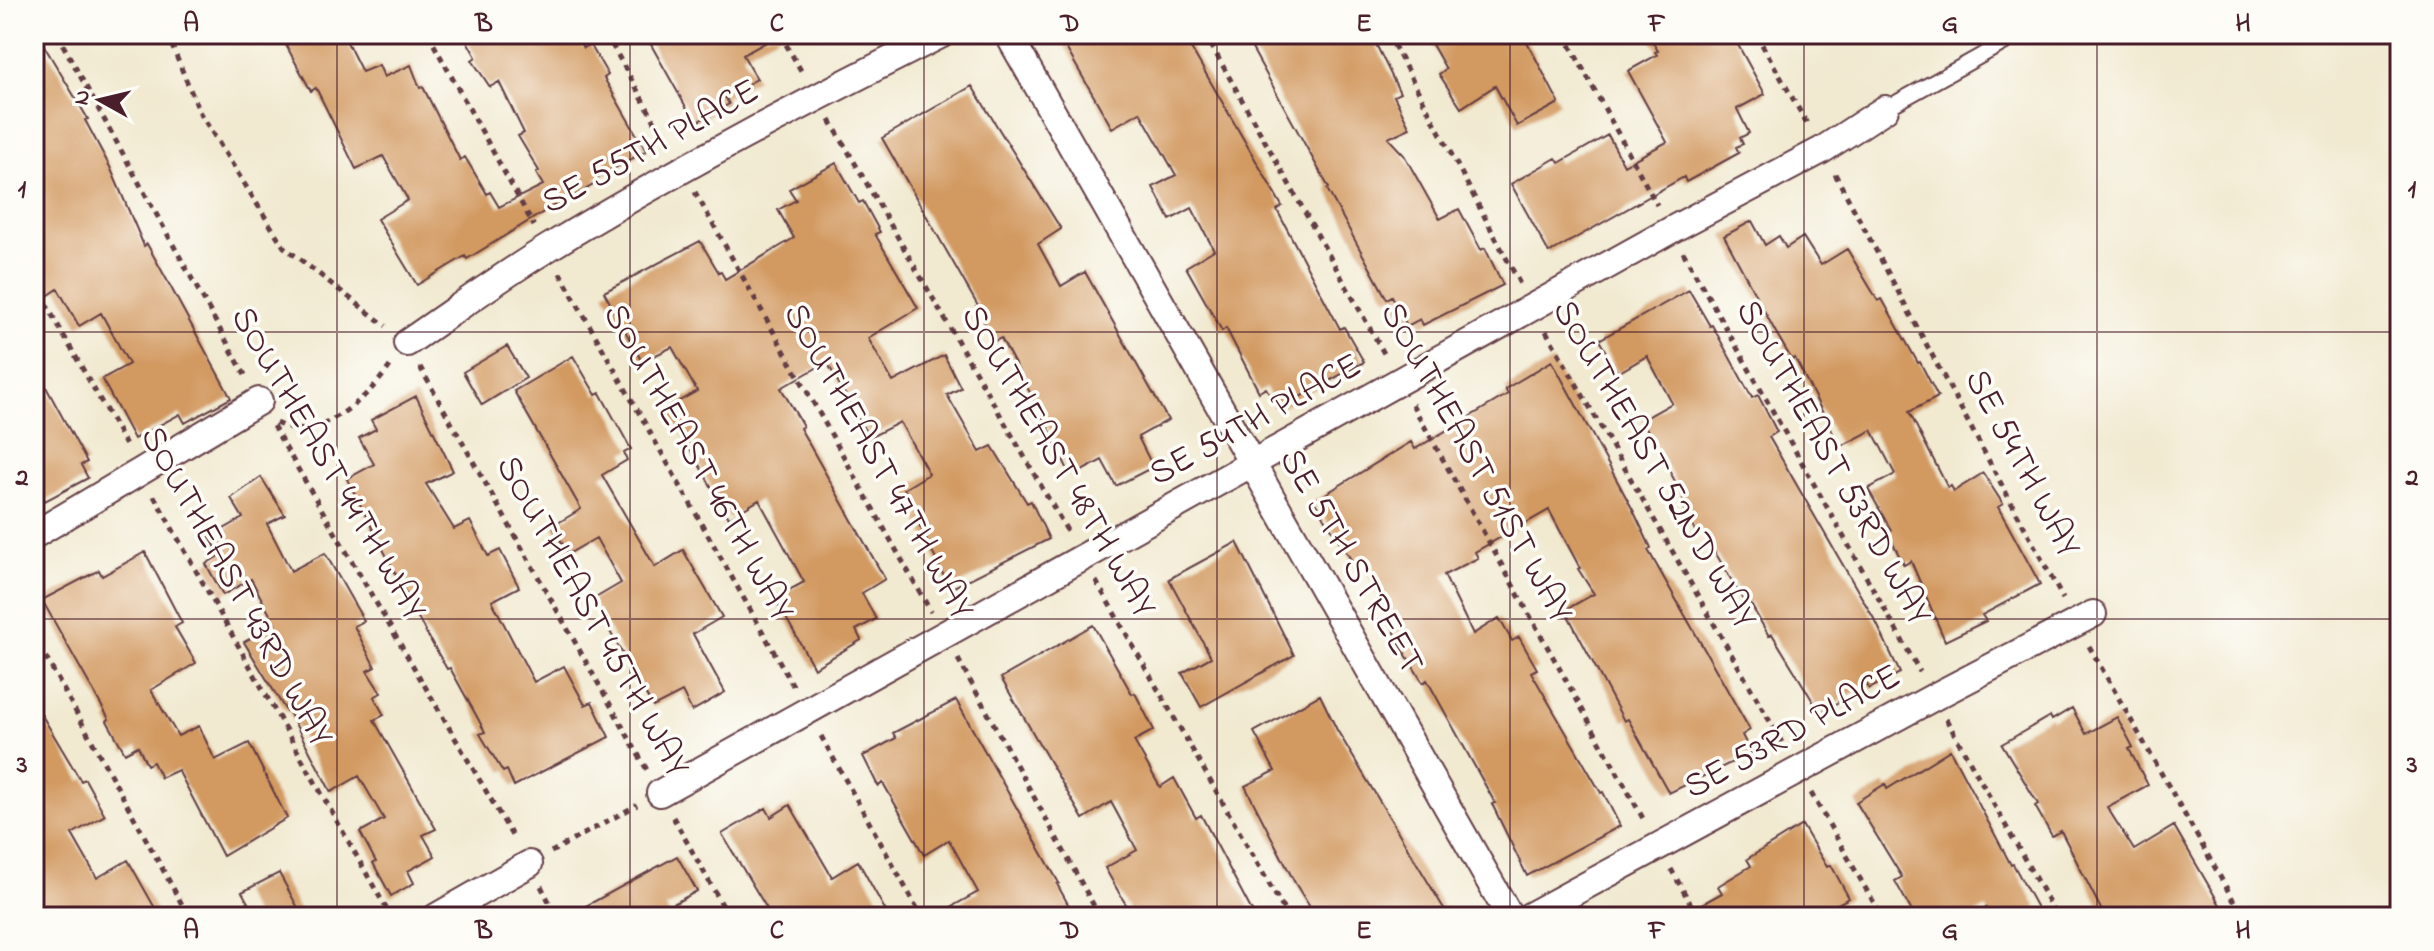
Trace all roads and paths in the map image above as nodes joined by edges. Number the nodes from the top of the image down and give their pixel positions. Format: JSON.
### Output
{"nodes":[{"id":1,"x":57,"y":34,"type":"edge"},
{"id":2,"x":167,"y":34,"type":"edge"},
{"id":3,"x":428,"y":34,"type":"edge"},
{"id":4,"x":606,"y":34,"type":"edge"},
{"id":5,"x":780,"y":34,"type":"edge"},
{"id":6,"x":942,"y":34,"type":"edge"},
{"id":7,"x":1008,"y":34,"type":"edge"},
{"id":8,"x":1205,"y":34,"type":"edge"},
{"id":9,"x":1388,"y":34,"type":"edge"},
{"id":10,"x":1564,"y":34,"type":"edge"},
{"id":11,"x":1756,"y":34,"type":"edge"},
{"id":12,"x":2020,"y":34,"type":"edge"},
{"id":13,"x":816,"y":97,"type":"junction"},
{"id":14,"x":1885,"y":109,"type":"joint"},
{"id":15,"x":1822,"y":150,"type":"junction"},
{"id":16,"x":683,"y":170,"type":"junction"},
{"id":17,"x":1671,"y":230,"type":"junction"},
{"id":18,"x":546,"y":248,"type":"junction"},
{"id":19,"x":34,"y":283,"type":"edge"},
{"id":20,"x":1533,"y":307,"type":"junction"},
{"id":21,"x":407,"y":343,"type":"junction"},
{"id":22,"x":1400,"y":382,"type":"junction"},
{"id":23,"x":265,"y":411,"type":"junction"},
{"id":24,"x":1253,"y":465,"type":"junction"},
{"id":25,"x":141,"y":472,"type":"junction"},
{"id":26,"x":34,"y":535,"type":"edge"},
{"id":27,"x":1083,"y":559,"type":"junction"},
{"id":28,"x":2085,"y":619,"type":"junction"},
{"id":29,"x":945,"y":635,"type":"junction"},
{"id":30,"x":34,"y":636,"type":"edge"},
{"id":31,"x":1934,"y":697,"type":"junction"},
{"id":32,"x":807,"y":711,"type":"junction"},
{"id":33,"x":1798,"y":771,"type":"junction"},
{"id":34,"x":660,"y":793,"type":"junction"},
{"id":35,"x":1659,"y":846,"type":"junction"},
{"id":36,"x":529,"y":864,"type":"junction"},
{"id":37,"x":189,"y":917,"type":"edge"},
{"id":38,"x":391,"y":917,"type":"edge"},
{"id":39,"x":436,"y":917,"type":"edge"},
{"id":40,"x":557,"y":917,"type":"edge"},
{"id":41,"x":729,"y":917,"type":"edge"},
{"id":42,"x":922,"y":917,"type":"edge"},
{"id":43,"x":1100,"y":917,"type":"edge"},
{"id":44,"x":1288,"y":917,"type":"edge"},
{"id":45,"x":1510,"y":917,"type":"edge"},
{"id":46,"x":1528,"y":917,"type":"edge"},
{"id":47,"x":1698,"y":917,"type":"edge"},
{"id":48,"x":1882,"y":917,"type":"edge"},
{"id":49,"x":2057,"y":917,"type":"edge"},
{"id":50,"x":2243,"y":917,"type":"edge"}],
"edges":[{"from":1,"to":23,"type":"path","name":"SOUTHEAST 44TH WAY"},
{"from":2,"to":21,"type":"path"},
{"from":3,"to":18,"type":"path","name":"SOUTHEAST 46TH WAY"},
{"from":4,"to":16,"type":"path","name":"SOUTHEAST 47TH WAY"},
{"from":5,"to":13,"type":"path","name":"SOUTHEAST 48TH WAY"},
{"from":6,"to":13,"type":"street","name":"SE 55TH PLACE"},
{"from":7,"to":24,"type":"street","name":"SE 5TH STREET"},
{"from":8,"to":22,"type":"path","name":"SOUTHEAST 51ST WAY"},
{"from":9,"to":20,"type":"path","name":"SOUTHEAST 52ND WAY"},
{"from":10,"to":17,"type":"path","name":"SOUTHEAST 53RD WAY"},
{"from":11,"to":15,"type":"path","name":"SE 54TH WAY"},
{"from":12,"to":14,"type":"lane"},
{"from":13,"to":16,"type":"street","name":"SE 55TH PLACE"},
{"from":13,"to":27,"type":"path","name":"SOUTHEAST 48TH WAY"},
{"from":14,"to":15,"type":"street","name":"SE 54TH PLACE"},
{"from":15,"to":17,"type":"street","name":"SE 54TH PLACE"},
{"from":15,"to":28,"type":"path","name":"SE 54TH WAY"},
{"from":16,"to":18,"type":"street","name":"SE 55TH PLACE"},
{"from":16,"to":29,"type":"path","name":"SOUTHEAST 47TH WAY"},
{"from":17,"to":20,"type":"street","name":"SE 54TH PLACE"},
{"from":17,"to":31,"type":"path","name":"SOUTHEAST 53RD WAY"},
{"from":18,"to":21,"type":"street","name":"SE 55TH PLACE"},
{"from":18,"to":32,"type":"path","name":"SOUTHEAST 46TH WAY"},
{"from":19,"to":25,"type":"path","name":"SOUTHEAST 43RD WAY"},
{"from":20,"to":22,"type":"street","name":"SE 54TH PLACE"},
{"from":20,"to":33,"type":"path","name":"SOUTHEAST 52ND WAY"},
{"from":21,"to":23,"type":"path"},
{"from":21,"to":34,"type":"path","name":"SOUTHEAST 45TH WAY"},
{"from":22,"to":24,"type":"street","name":"SE 54TH PLACE"},
{"from":22,"to":35,"type":"path","name":"SOUTHEAST 51ST WAY"},
{"from":23,"to":25,"type":"street"},
{"from":23,"to":36,"type":"path","name":"SOUTHEAST 44TH WAY"},
{"from":24,"to":27,"type":"street","name":"SE 54TH PLACE"},
{"from":24,"to":45,"type":"street","name":"SE 5TH STREET"},
{"from":25,"to":26,"type":"street"},
{"from":25,"to":38,"type":"path","name":"SOUTHEAST 43RD WAY"},
{"from":27,"to":29,"type":"street","name":"SE 54TH PLACE"},
{"from":27,"to":44,"type":"path","name":"SOUTHEAST 48TH WAY"},
{"from":28,"to":31,"type":"street","name":"SE 53RD PLACE"},
{"from":28,"to":50,"type":"path","name":"SE 54TH WAY"},
{"from":29,"to":32,"type":"street","name":"SE 54TH PLACE"},
{"from":29,"to":43,"type":"path","name":"SOUTHEAST 47TH WAY"},
{"from":30,"to":37,"type":"path"},
{"from":31,"to":33,"type":"street","name":"SE 53RD PLACE"},
{"from":31,"to":49,"type":"path","name":"SOUTHEAST 53RD WAY"},
{"from":32,"to":34,"type":"street","name":"SE 54TH PLACE"},
{"from":32,"to":42,"type":"path","name":"SOUTHEAST 46TH WAY"},
{"from":33,"to":35,"type":"street","name":"SE 53RD PLACE"},
{"from":33,"to":48,"type":"path","name":"SOUTHEAST 52ND WAY"},
{"from":34,"to":36,"type":"path"},
{"from":34,"to":41,"type":"path","name":"SOUTHEAST 45TH WAY"},
{"from":35,"to":46,"type":"street","name":"SE 53RD PLACE"},
{"from":35,"to":47,"type":"path","name":"SOUTHEAST 51ST WAY"},
{"from":36,"to":39,"type":"street"},
{"from":36,"to":40,"type":"path","name":"SOUTHEAST 44TH WAY"}]}
